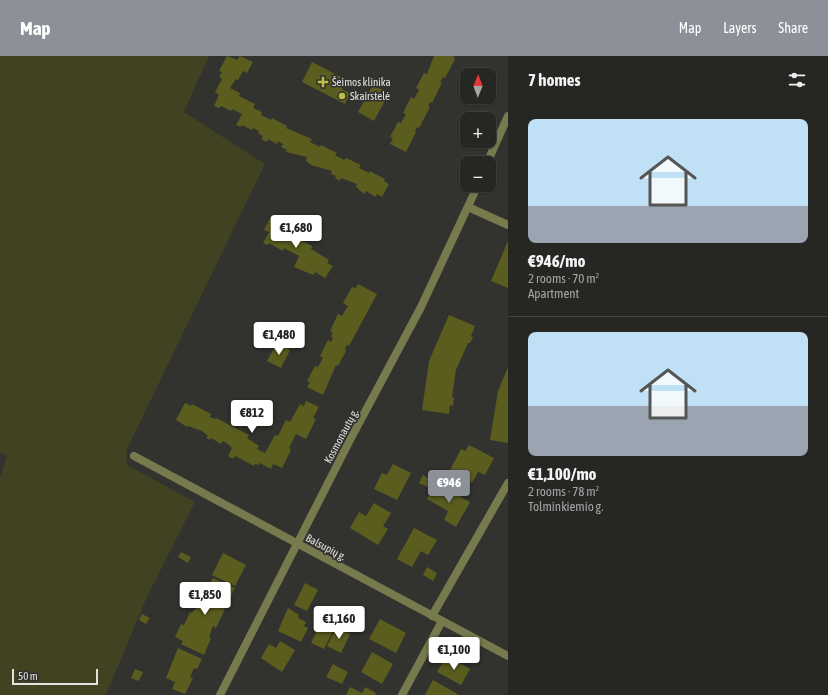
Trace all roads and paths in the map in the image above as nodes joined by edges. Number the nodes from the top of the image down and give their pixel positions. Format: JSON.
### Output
{"nodes":[{"id":1,"x":508,"y":116,"type":"edge"},
{"id":2,"x":490,"y":156,"type":"edge"},
{"id":3,"x":475,"y":192,"type":"edge"},
{"id":4,"x":468,"y":207,"type":"junction"},
{"id":5,"x":508,"y":224,"type":"edge"},
{"id":6,"x":134,"y":456,"type":"dead end"},
{"id":7,"x":508,"y":484,"type":"edge"},
{"id":8,"x":298,"y":544,"type":"junction"},
{"id":9,"x":432,"y":616,"type":"junction"},
{"id":10,"x":442,"y":621,"type":"junction"},
{"id":11,"x":508,"y":656,"type":"edge"},
{"id":12,"x":220,"y":695,"type":"edge"},
{"id":13,"x":402,"y":695,"type":"edge"}],
"edges":[{"from":1,"to":2,"type":"street"},
{"from":3,"to":4,"type":"street","name":"Kosmonautų g."},
{"from":4,"to":5,"type":"street"},
{"from":4,"to":8,"type":"street","name":"Kosmonautų g."},
{"from":6,"to":8,"type":"street","name":"Balsupių g."},
{"from":7,"to":9,"type":"street"},
{"from":8,"to":9,"type":"street","name":"Balsupių g."},
{"from":8,"to":12,"type":"street","name":"Kosmonautų g."},
{"from":9,"to":10,"type":"street","name":"Balsupių g."},
{"from":10,"to":11,"type":"street","name":"Balsupių g."},
{"from":10,"to":13,"type":"street"}]}
